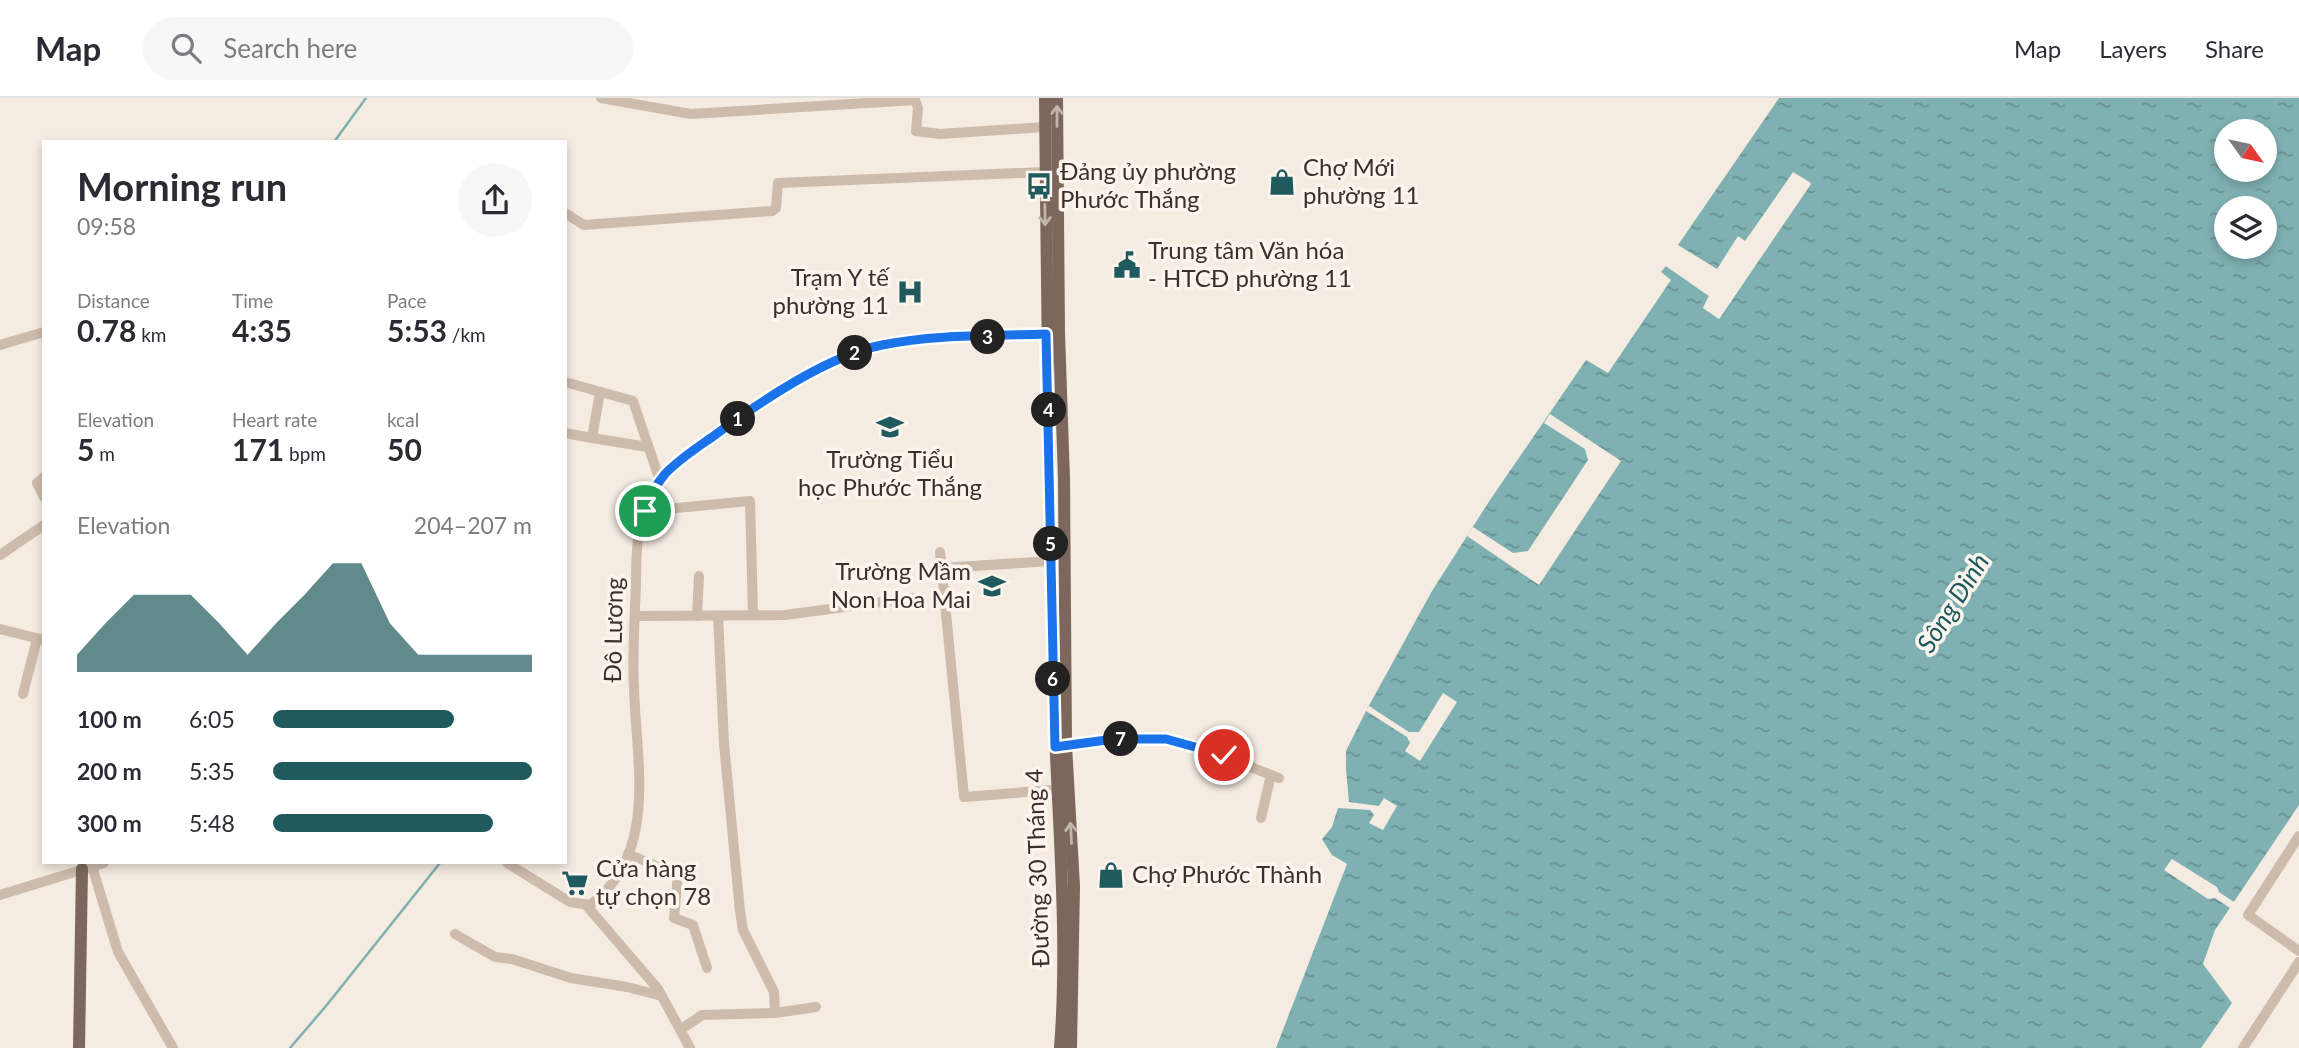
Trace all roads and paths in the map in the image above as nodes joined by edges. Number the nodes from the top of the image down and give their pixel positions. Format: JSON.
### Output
{"nodes":[{"id":1,"x":601,"y":98,"type":"edge"},
{"id":2,"x":1045,"y":98,"type":"edge"},
{"id":3,"x":1057,"y":98,"type":"edge"},
{"id":4,"x":1045,"y":127,"type":"junction"},
{"id":5,"x":1045,"y":172,"type":"junction"},
{"id":6,"x":567,"y":214,"type":"edge"},
{"id":7,"x":42,"y":333,"type":"edge"},
{"id":8,"x":1053,"y":333,"type":"junction"},
{"id":9,"x":0,"y":345,"type":"edge"},
{"id":10,"x":567,"y":383,"type":"edge"},
{"id":11,"x":600,"y":392,"type":"junction"},
{"id":12,"x":567,"y":433,"type":"edge"},
{"id":13,"x":592,"y":438,"type":"junction"},
{"id":14,"x":648,"y":447,"type":"junction"},
{"id":15,"x":42,"y":479,"type":"edge"},
{"id":16,"x":660,"y":481,"type":"junction"},
{"id":17,"x":42,"y":493,"type":"edge"},
{"id":18,"x":645,"y":511,"type":"junction"},
{"id":19,"x":42,"y":526,"type":"edge"},
{"id":20,"x":940,"y":552,"type":"dead end"},
{"id":21,"x":0,"y":555,"type":"edge"},
{"id":22,"x":1051,"y":561,"type":"junction"},
{"id":23,"x":942,"y":568,"type":"junction"},
{"id":24,"x":699,"y":576,"type":"dead end"},
{"id":25,"x":1051,"y":595,"type":"junction"},
{"id":26,"x":1065,"y":596,"type":"junction"},
{"id":27,"x":912,"y":598,"type":"dead end"},
{"id":28,"x":753,"y":614,"type":"junction"},
{"id":29,"x":635,"y":616,"type":"junction"},
{"id":30,"x":698,"y":616,"type":"junction"},
{"id":31,"x":718,"y":616,"type":"junction"},
{"id":32,"x":0,"y":629,"type":"edge"},
{"id":33,"x":41,"y":640,"type":"edge"},
{"id":34,"x":23,"y":694,"type":"dead end"},
{"id":35,"x":1060,"y":746,"type":"junction"},
{"id":36,"x":1062,"y":789,"type":"junction"},
{"id":37,"x":1261,"y":818,"type":"dead end"},
{"id":38,"x":2299,"y":836,"type":"edge"},
{"id":39,"x":628,"y":854,"type":"junction"},
{"id":40,"x":101,"y":864,"type":"edge"},
{"id":41,"x":509,"y":864,"type":"edge"},
{"id":42,"x":87,"y":868,"type":"junction"},
{"id":43,"x":1067,"y":870,"type":"junction"},
{"id":44,"x":0,"y":895,"type":"edge"},
{"id":45,"x":586,"y":905,"type":"junction"},
{"id":46,"x":455,"y":934,"type":"dead end"},
{"id":47,"x":2299,"y":951,"type":"edge"},
{"id":48,"x":2299,"y":962,"type":"edge"},
{"id":49,"x":707,"y":968,"type":"dead end"},
{"id":50,"x":662,"y":996,"type":"junction"},
{"id":51,"x":816,"y":1007,"type":"dead end"},
{"id":52,"x":775,"y":1013,"type":"junction"},
{"id":53,"x":680,"y":1030,"type":"junction"},
{"id":54,"x":79,"y":1048,"type":"edge"},
{"id":55,"x":173,"y":1048,"type":"edge"},
{"id":56,"x":690,"y":1048,"type":"edge"},
{"id":57,"x":1060,"y":1048,"type":"edge"},
{"id":58,"x":1071,"y":1048,"type":"edge"},
{"id":59,"x":2243,"y":1048,"type":"edge"}],
"edges":[{"from":1,"to":4,"type":"street"},
{"from":2,"to":4,"type":"main road","name":"Đường 30 Tháng 4"},
{"from":8,"to":3,"type":"main road","name":"Đường 30 Tháng 4","one_way":true},
{"from":4,"to":5,"type":"main road","name":"Đường 30 Tháng 4"},
{"from":5,"to":6,"type":"street"},
{"from":5,"to":8,"type":"main road","name":"Đường 30 Tháng 4","one_way":true},
{"from":7,"to":9,"type":"street"},
{"from":8,"to":16,"type":"street","name":"Đô Lương"},
{"from":8,"to":22,"type":"main road","name":"Đường 30 Tháng 4"},
{"from":8,"to":26,"type":"main road","name":"Đường 30 Tháng 4"},
{"from":10,"to":11,"type":"street"},
{"from":11,"to":13,"type":"street"},
{"from":11,"to":14,"type":"street"},
{"from":12,"to":13,"type":"street"},
{"from":13,"to":14,"type":"street"},
{"from":14,"to":16,"type":"street"},
{"from":15,"to":17,"type":"street"},
{"from":16,"to":18,"type":"street","name":"Đô Lương"},
{"from":18,"to":28,"type":"street"},
{"from":18,"to":29,"type":"street","name":"Đô Lương"},
{"from":19,"to":21,"type":"street"},
{"from":20,"to":23,"type":"street"},
{"from":22,"to":23,"type":"street"},
{"from":22,"to":25,"type":"main road","name":"Đường 30 Tháng 4"},
{"from":23,"to":36,"type":"street"},
{"from":24,"to":30,"type":"street"},
{"from":25,"to":26,"type":"main road"},
{"from":25,"to":35,"type":"main road","name":"Đường 30 Tháng 4"},
{"from":26,"to":35,"type":"main road","name":"Đường 30 Tháng 4"},
{"from":27,"to":28,"type":"street"},
{"from":28,"to":31,"type":"street"},
{"from":29,"to":30,"type":"street"},
{"from":29,"to":39,"type":"street","name":"Đô Lương"},
{"from":30,"to":31,"type":"street"},
{"from":31,"to":52,"type":"street"},
{"from":32,"to":33,"type":"street"},
{"from":33,"to":34,"type":"street"},
{"from":35,"to":36,"type":"main road","name":"Đường 30 Tháng 4"},
{"from":35,"to":37,"type":"street"},
{"from":36,"to":43,"type":"main road","name":"Đường 30 Tháng 4"},
{"from":38,"to":47,"type":"street"},
{"from":39,"to":45,"type":"street","name":"Đô Lương"},
{"from":39,"to":49,"type":"street"},
{"from":40,"to":42,"type":"street"},
{"from":41,"to":45,"type":"street"},
{"from":42,"to":44,"type":"street"},
{"from":42,"to":54,"type":"main road"},
{"from":42,"to":55,"type":"street"},
{"from":43,"to":57,"type":"main road","name":"Đường 30 Tháng 4"},
{"from":43,"to":58,"type":"main road","name":"Đường 30 Tháng 4"},
{"from":45,"to":50,"type":"street"},
{"from":46,"to":50,"type":"street"},
{"from":48,"to":59,"type":"street"},
{"from":50,"to":53,"type":"street"},
{"from":51,"to":52,"type":"street"},
{"from":52,"to":53,"type":"street"},
{"from":53,"to":56,"type":"street"}]}
